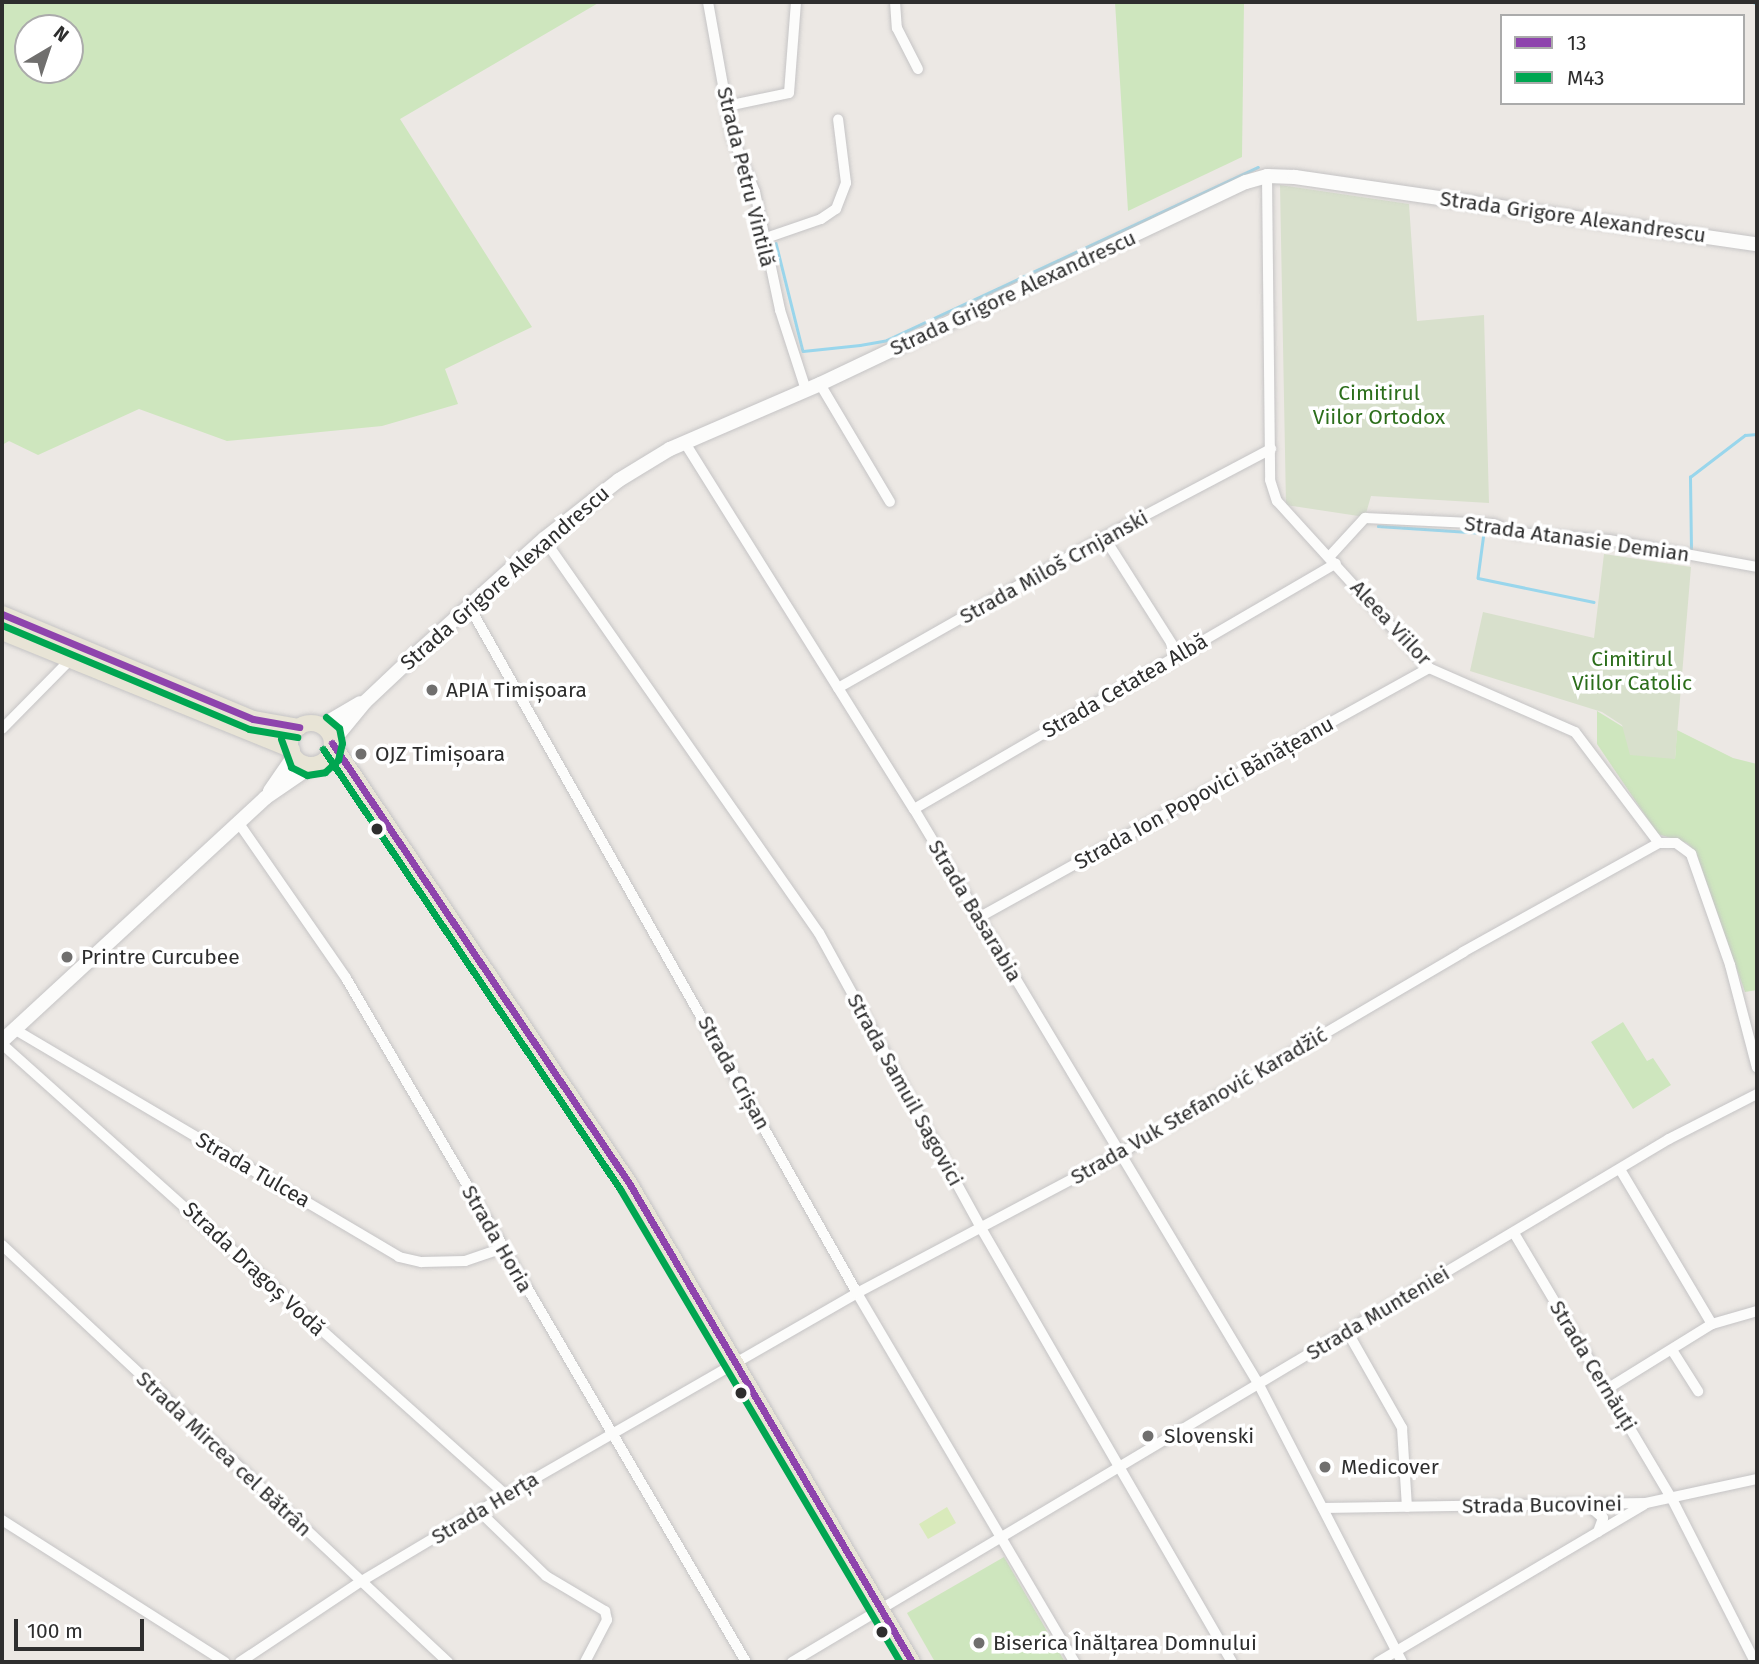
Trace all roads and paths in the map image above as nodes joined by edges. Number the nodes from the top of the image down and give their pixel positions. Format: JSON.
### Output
{"nodes":[{"id":1,"x":708,"y":2,"type":"edge"},
{"id":2,"x":796,"y":2,"type":"edge"},
{"id":3,"x":895,"y":2,"type":"edge"},
{"id":4,"x":918,"y":69,"type":"dead end"},
{"id":5,"x":727,"y":106,"type":"junction"},
{"id":6,"x":838,"y":119,"type":"dead end"},
{"id":7,"x":1267,"y":176,"type":"junction"},
{"id":8,"x":763,"y":239,"type":"junction"},
{"id":9,"x":1757,"y":244,"type":"edge"},
{"id":10,"x":820,"y":384,"type":"junction"},
{"id":11,"x":806,"y":390,"type":"junction"},
{"id":12,"x":684,"y":443,"type":"junction"},
{"id":13,"x":1271,"y":449,"type":"junction"},
{"id":14,"x":890,"y":502,"type":"dead end"},
{"id":15,"x":1104,"y":537,"type":"junction"},
{"id":16,"x":544,"y":539,"type":"junction"},
{"id":17,"x":1333,"y":560,"type":"junction"},
{"id":18,"x":1757,"y":567,"type":"edge"},
{"id":19,"x":469,"y":606,"type":"junction"},
{"id":20,"x":2,"y":614,"type":"edge"},
{"id":21,"x":2,"y":632,"type":"edge"},
{"id":22,"x":74,"y":654,"type":"junction"},
{"id":23,"x":1179,"y":655,"type":"junction"},
{"id":24,"x":1429,"y":668,"type":"junction"},
{"id":25,"x":838,"y":688,"type":"junction"},
{"id":26,"x":365,"y":702,"type":"junction"},
{"id":27,"x":321,"y":726,"type":"junction"},
{"id":28,"x":299,"y":727,"type":"junction"},
{"id":29,"x":2,"y":729,"type":"edge"},
{"id":30,"x":332,"y":743,"type":"junction"},
{"id":31,"x":293,"y":753,"type":"junction"},
{"id":32,"x":316,"y":764,"type":"junction"},
{"id":33,"x":356,"y":783,"type":"junction"},
{"id":34,"x":265,"y":797,"type":"junction"},
{"id":35,"x":914,"y":809,"type":"junction"},
{"id":36,"x":238,"y":822,"type":"junction"},
{"id":37,"x":1659,"y":844,"type":"junction"},
{"id":38,"x":978,"y":918,"type":"junction"},
{"id":39,"x":14,"y":1029,"type":"junction"},
{"id":40,"x":2,"y":1043,"type":"edge"},
{"id":41,"x":1757,"y":1069,"type":"edge"},
{"id":42,"x":1757,"y":1094,"type":"edge"},
{"id":43,"x":1121,"y":1153,"type":"junction"},
{"id":44,"x":1621,"y":1171,"type":"junction"},
{"id":45,"x":981,"y":1228,"type":"junction"},
{"id":46,"x":1514,"y":1233,"type":"junction"},
{"id":47,"x":2,"y":1245,"type":"edge"},
{"id":48,"x":503,"y":1248,"type":"junction"},
{"id":49,"x":857,"y":1293,"type":"junction"},
{"id":50,"x":1757,"y":1311,"type":"edge"},
{"id":51,"x":1712,"y":1324,"type":"junction"},
{"id":52,"x":1347,"y":1331,"type":"junction"},
{"id":53,"x":1672,"y":1350,"type":"junction"},
{"id":54,"x":736,"y":1364,"type":"junction"},
{"id":55,"x":1258,"y":1383,"type":"junction"},
{"id":56,"x":1607,"y":1390,"type":"junction"},
{"id":57,"x":1698,"y":1391,"type":"dead end"},
{"id":58,"x":610,"y":1435,"type":"junction"},
{"id":59,"x":1121,"y":1467,"type":"junction"},
{"id":60,"x":1757,"y":1479,"type":"edge"},
{"id":61,"x":506,"y":1495,"type":"junction"},
{"id":62,"x":1672,"y":1499,"type":"junction"},
{"id":63,"x":1646,"y":1503,"type":"junction"},
{"id":64,"x":1588,"y":1505,"type":"junction"},
{"id":65,"x":1407,"y":1507,"type":"junction"},
{"id":66,"x":1323,"y":1508,"type":"junction"},
{"id":67,"x":479,"y":1511,"type":"junction"},
{"id":68,"x":2,"y":1520,"type":"edge"},
{"id":69,"x":1597,"y":1533,"type":"junction"},
{"id":70,"x":1002,"y":1539,"type":"junction"},
{"id":71,"x":360,"y":1582,"type":"junction"},
{"id":72,"x":882,"y":1612,"type":"junction"},
{"id":73,"x":1396,"y":1651,"type":"junction"},
{"id":74,"x":225,"y":1662,"type":"edge"},
{"id":75,"x":240,"y":1662,"type":"edge"},
{"id":76,"x":448,"y":1662,"type":"edge"},
{"id":77,"x":585,"y":1662,"type":"edge"},
{"id":78,"x":746,"y":1662,"type":"edge"},
{"id":79,"x":792,"y":1662,"type":"edge"},
{"id":80,"x":912,"y":1662,"type":"edge"},
{"id":81,"x":1074,"y":1662,"type":"edge"},
{"id":82,"x":1232,"y":1662,"type":"edge"},
{"id":83,"x":1378,"y":1662,"type":"edge"},
{"id":84,"x":1402,"y":1662,"type":"edge"},
{"id":85,"x":1755,"y":1662,"type":"edge"}],
"edges":[{"from":1,"to":5,"type":"street","name":"Strada Petru Vintilă"},
{"from":2,"to":5,"type":"street"},
{"from":3,"to":4,"type":"street"},
{"from":5,"to":8,"type":"street","name":"Strada Petru Vintilă"},
{"from":6,"to":8,"type":"street"},
{"from":7,"to":9,"type":"street","name":"Strada Grigore Alexandrescu"},
{"from":7,"to":10,"type":"street","name":"Strada Grigore Alexandrescu"},
{"from":7,"to":13,"type":"street","name":"Aleea Viilor"},
{"from":8,"to":11,"type":"street","name":"Strada Petru Vintilă"},
{"from":10,"to":11,"type":"street","name":"Strada Grigore Alexandrescu"},
{"from":10,"to":14,"type":"street"},
{"from":11,"to":12,"type":"street","name":"Strada Grigore Alexandrescu"},
{"from":12,"to":16,"type":"street","name":"Strada Grigore Alexandrescu"},
{"from":12,"to":25,"type":"street","name":"Strada Basarabia"},
{"from":13,"to":15,"type":"street","name":"Strada Miloš Crnjanski"},
{"from":13,"to":17,"type":"street","name":"Aleea Viilor"},
{"from":15,"to":23,"type":"street"},
{"from":15,"to":25,"type":"street","name":"Strada Miloš Crnjanski"},
{"from":16,"to":19,"type":"street","name":"Strada Grigore Alexandrescu"},
{"from":16,"to":45,"type":"street","name":"Strada Samuil Sagovici"},
{"from":17,"to":18,"type":"street","name":"Strada Atanasie Demian"},
{"from":17,"to":23,"type":"street","name":"Strada Cetatea Albă"},
{"from":17,"to":24,"type":"street","name":"Aleea Viilor"},
{"from":19,"to":26,"type":"street","name":"Strada Grigore Alexandrescu"},
{"from":19,"to":49,"type":"street","name":"Strada Crișan"},
{"from":20,"to":22,"type":"main road"},
{"from":21,"to":22,"type":"main road"},
{"from":22,"to":28,"type":"main road"},
{"from":22,"to":29,"type":"street"},
{"from":22,"to":31,"type":"main road"},
{"from":23,"to":35,"type":"street","name":"Strada Cetatea Albă"},
{"from":24,"to":37,"type":"street","name":"Aleea Viilor"},
{"from":24,"to":38,"type":"street","name":"Strada Ion Popovici Bănățeanu"},
{"from":25,"to":35,"type":"street","name":"Strada Basarabia"},
{"from":26,"to":27,"type":"street","name":"Strada Grigore Alexandrescu"},
{"from":26,"to":30,"type":"street","name":"Strada Grigore Alexandrescu"},
{"from":27,"to":28,"type":"main road"},
{"from":27,"to":30,"type":"main road"},
{"from":28,"to":31,"type":"main road"},
{"from":30,"to":32,"type":"main road"},
{"from":30,"to":33,"type":"main road"},
{"from":31,"to":32,"type":"main road"},
{"from":31,"to":34,"type":"street"},
{"from":32,"to":33,"type":"main road"},
{"from":32,"to":34,"type":"street"},
{"from":33,"to":54,"type":"main road"},
{"from":34,"to":36,"type":"street"},
{"from":35,"to":38,"type":"street","name":"Strada Basarabia"},
{"from":36,"to":39,"type":"street"},
{"from":36,"to":48,"type":"street","name":"Strada Horia"},
{"from":37,"to":41,"type":"street"},
{"from":37,"to":43,"type":"street","name":"Strada Vuk Stefanović Karadžić"},
{"from":38,"to":43,"type":"street","name":"Strada Basarabia"},
{"from":39,"to":40,"type":"street"},
{"from":39,"to":48,"type":"street","name":"Strada Tulcea"},
{"from":40,"to":61,"type":"street","name":"Strada Dragoș Vodă"},
{"from":42,"to":44,"type":"street","name":"Strada Munteniei"},
{"from":43,"to":45,"type":"street","name":"Strada Vuk Stefanović Karadžić"},
{"from":43,"to":55,"type":"street","name":"Strada Basarabia"},
{"from":44,"to":46,"type":"street","name":"Strada Munteniei"},
{"from":44,"to":51,"type":"street"},
{"from":45,"to":49,"type":"street","name":"Strada Vuk Stefanović Karadžić"},
{"from":45,"to":59,"type":"street","name":"Strada Samuil Sagovici"},
{"from":46,"to":52,"type":"street","name":"Strada Munteniei"},
{"from":46,"to":56,"type":"street","name":"Strada Cernăuți"},
{"from":47,"to":71,"type":"street","name":"Strada Mircea cel Bătrân"},
{"from":48,"to":58,"type":"street","name":"Strada Horia"},
{"from":49,"to":54,"type":"street","name":"Strada Vuk Stefanović Karadžić"},
{"from":49,"to":70,"type":"street","name":"Strada Crișan"},
{"from":50,"to":51,"type":"street"},
{"from":51,"to":53,"type":"street"},
{"from":52,"to":55,"type":"street","name":"Strada Munteniei"},
{"from":52,"to":65,"type":"street"},
{"from":53,"to":56,"type":"street"},
{"from":53,"to":57,"type":"street"},
{"from":54,"to":58,"type":"street","name":"Strada Herța"},
{"from":54,"to":72,"type":"main road"},
{"from":55,"to":59,"type":"street","name":"Strada Munteniei"},
{"from":55,"to":66,"type":"street","name":"Strada Basarabia"},
{"from":56,"to":62,"type":"street","name":"Strada Cernăuți"},
{"from":58,"to":61,"type":"street","name":"Strada Herța"},
{"from":58,"to":78,"type":"street","name":"Strada Horia"},
{"from":59,"to":70,"type":"street","name":"Strada Munteniei"},
{"from":59,"to":82,"type":"street","name":"Strada Samuil Sagovici"},
{"from":60,"to":62,"type":"street","name":"Strada Bucovinei"},
{"from":61,"to":67,"type":"street","name":"Strada Herța"},
{"from":62,"to":63,"type":"street","name":"Strada Bucovinei"},
{"from":62,"to":85,"type":"street","name":"Strada Cernăuți"},
{"from":63,"to":64,"type":"street","name":"Strada Bucovinei"},
{"from":63,"to":69,"type":"street"},
{"from":64,"to":65,"type":"street","name":"Strada Bucovinei"},
{"from":64,"to":69,"type":"street"},
{"from":65,"to":66,"type":"street","name":"Strada Bucovinei"},
{"from":66,"to":73,"type":"street","name":"Strada Basarabia"},
{"from":67,"to":71,"type":"street","name":"Strada Herța"},
{"from":67,"to":77,"type":"street"},
{"from":68,"to":74,"type":"street"},
{"from":69,"to":73,"type":"street"},
{"from":70,"to":72,"type":"street","name":"Strada Munteniei"},
{"from":70,"to":81,"type":"street","name":"Strada Crișan"},
{"from":71,"to":75,"type":"street","name":"Strada Herța"},
{"from":71,"to":76,"type":"street","name":"Strada Mircea cel Bătrân"},
{"from":72,"to":79,"type":"street","name":"Strada Munteniei"},
{"from":72,"to":80,"type":"main road"},
{"from":73,"to":83,"type":"street"},
{"from":73,"to":84,"type":"street","name":"Strada Basarabia"}]}
